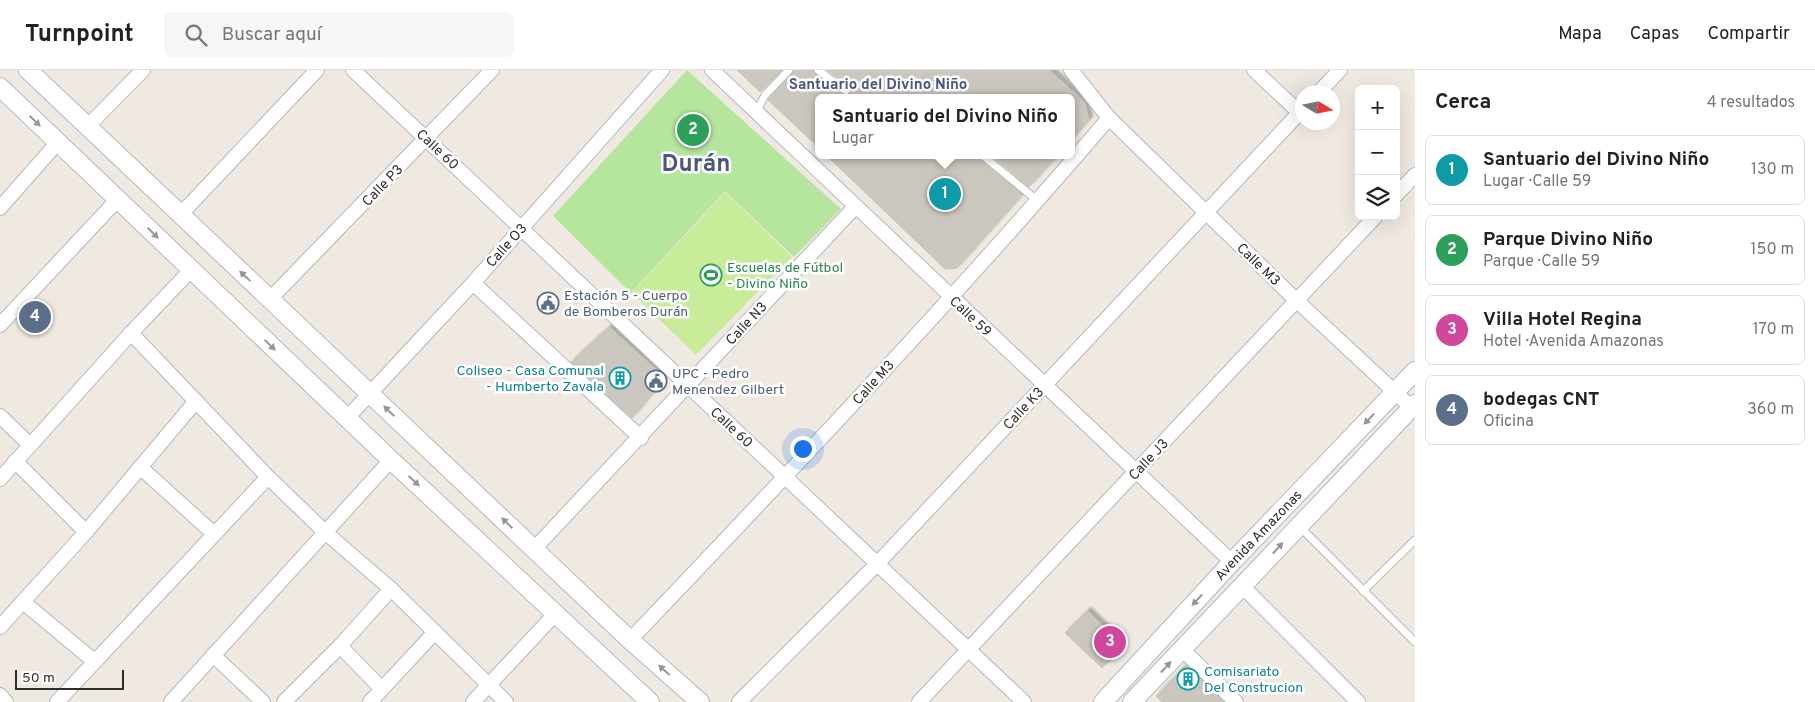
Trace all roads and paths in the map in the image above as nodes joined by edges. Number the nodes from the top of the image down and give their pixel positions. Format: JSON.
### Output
{"nodes":[{"id":1,"x":28,"y":70,"type":"edge"},
{"id":2,"x":143,"y":70,"type":"edge"},
{"id":3,"x":318,"y":70,"type":"edge"},
{"id":4,"x":353,"y":70,"type":"edge"},
{"id":5,"x":492,"y":70,"type":"edge"},
{"id":6,"x":662,"y":70,"type":"edge"},
{"id":7,"x":712,"y":70,"type":"edge"},
{"id":8,"x":789,"y":70,"type":"edge"},
{"id":9,"x":818,"y":70,"type":"edge"},
{"id":10,"x":1070,"y":70,"type":"edge"},
{"id":11,"x":1254,"y":70,"type":"edge"},
{"id":12,"x":1340,"y":70,"type":"edge"},
{"id":13,"x":1326,"y":85,"type":"edge"},
{"id":14,"x":0,"y":87,"type":"edge"},
{"id":15,"x":846,"y":91,"type":"dead end"},
{"id":16,"x":1295,"y":107,"type":"edge"},
{"id":17,"x":757,"y":111,"type":"junction"},
{"id":18,"x":1109,"y":118,"type":"junction"},
{"id":19,"x":1295,"y":118,"type":"edge"},
{"id":20,"x":88,"y":126,"type":"junction"},
{"id":21,"x":427,"y":139,"type":"junction"},
{"id":22,"x":58,"y":142,"type":"junction"},
{"id":23,"x":1075,"y":158,"type":"edge"},
{"id":24,"x":987,"y":159,"type":"edge"},
{"id":25,"x":1074,"y":159,"type":"edge"},
{"id":26,"x":1415,"y":175,"type":"edge"},
{"id":27,"x":1400,"y":191,"type":"edge"},
{"id":28,"x":118,"y":199,"type":"junction"},
{"id":29,"x":1038,"y":201,"type":"junction"},
{"id":30,"x":855,"y":207,"type":"junction"},
{"id":31,"x":0,"y":208,"type":"edge"},
{"id":32,"x":1206,"y":213,"type":"junction"},
{"id":33,"x":180,"y":215,"type":"junction"},
{"id":34,"x":1372,"y":220,"type":"edge"},
{"id":35,"x":521,"y":228,"type":"junction"},
{"id":36,"x":192,"y":270,"type":"junction"},
{"id":37,"x":473,"y":283,"type":"junction"},
{"id":38,"x":951,"y":297,"type":"junction"},
{"id":39,"x":270,"y":299,"type":"junction"},
{"id":40,"x":1297,"y":301,"type":"junction"},
{"id":41,"x":0,"y":324,"type":"edge"},
{"id":42,"x":131,"y":333,"type":"junction"},
{"id":43,"x":1415,"y":371,"type":"edge"},
{"id":44,"x":688,"y":385,"type":"junction"},
{"id":45,"x":1044,"y":385,"type":"junction"},
{"id":46,"x":370,"y":392,"type":"junction"},
{"id":47,"x":1395,"y":392,"type":"junction"},
{"id":48,"x":196,"y":401,"type":"junction"},
{"id":49,"x":1413,"y":406,"type":"edge"},
{"id":50,"x":0,"y":416,"type":"edge"},
{"id":51,"x":346,"y":418,"type":"junction"},
{"id":52,"x":641,"y":438,"type":"junction"},
{"id":53,"x":30,"y":445,"type":"junction"},
{"id":54,"x":391,"y":460,"type":"junction"},
{"id":55,"x":15,"y":461,"type":"junction"},
{"id":56,"x":140,"y":467,"type":"junction"},
{"id":57,"x":1136,"y":471,"type":"junction"},
{"id":58,"x":268,"y":477,"type":"junction"},
{"id":59,"x":785,"y":477,"type":"junction"},
{"id":60,"x":0,"y":479,"type":"edge"},
{"id":61,"x":1299,"y":526,"type":"junction"},
{"id":62,"x":86,"y":532,"type":"junction"},
{"id":63,"x":325,"y":532,"type":"junction"},
{"id":64,"x":213,"y":533,"type":"junction"},
{"id":65,"x":1415,"y":540,"type":"edge"},
{"id":66,"x":534,"y":549,"type":"junction"},
{"id":67,"x":1232,"y":562,"type":"junction"},
{"id":68,"x":877,"y":564,"type":"junction"},
{"id":69,"x":1242,"y":586,"type":"junction"},
{"id":70,"x":391,"y":589,"type":"junction"},
{"id":71,"x":1363,"y":591,"type":"junction"},
{"id":72,"x":23,"y":602,"type":"junction"},
{"id":73,"x":556,"y":613,"type":"junction"},
{"id":74,"x":0,"y":627,"type":"edge"},
{"id":75,"x":435,"y":632,"type":"junction"},
{"id":76,"x":630,"y":640,"type":"junction"},
{"id":77,"x":1415,"y":641,"type":"edge"},
{"id":78,"x":340,"y":646,"type":"junction"},
{"id":79,"x":1182,"y":649,"type":"junction"},
{"id":80,"x":968,"y":650,"type":"junction"},
{"id":81,"x":213,"y":655,"type":"junction"},
{"id":82,"x":94,"y":661,"type":"junction"},
{"id":83,"x":487,"y":686,"type":"junction"},
{"id":84,"x":382,"y":689,"type":"junction"},
{"id":85,"x":0,"y":695,"type":"edge"},
{"id":86,"x":6,"y":702,"type":"edge"},
{"id":87,"x":57,"y":702,"type":"edge"},
{"id":88,"x":171,"y":702,"type":"edge"},
{"id":89,"x":263,"y":702,"type":"edge"},
{"id":90,"x":284,"y":702,"type":"edge"},
{"id":91,"x":370,"y":702,"type":"edge"},
{"id":92,"x":473,"y":702,"type":"edge"},
{"id":93,"x":506,"y":702,"type":"edge"},
{"id":94,"x":650,"y":702,"type":"edge"},
{"id":95,"x":700,"y":702,"type":"edge"},
{"id":96,"x":739,"y":702,"type":"edge"},
{"id":97,"x":919,"y":702,"type":"edge"},
{"id":98,"x":1024,"y":702,"type":"edge"},
{"id":99,"x":1103,"y":702,"type":"edge"},
{"id":100,"x":1132,"y":702,"type":"edge"},
{"id":101,"x":1236,"y":702,"type":"edge"},
{"id":102,"x":1358,"y":702,"type":"edge"}],
"edges":[{"from":1,"to":20,"type":"street"},
{"from":2,"to":20,"type":"street"},
{"from":3,"to":33,"type":"street"},
{"from":4,"to":21,"type":"street","name":"Calle 60"},
{"from":5,"to":21,"type":"street","name":"Calle P3"},
{"from":6,"to":35,"type":"street","name":"Calle O3"},
{"from":7,"to":17,"type":"street","name":"Calle 59"},
{"from":8,"to":17,"type":"lane"},
{"from":9,"to":15,"type":"lane"},
{"from":10,"to":18,"type":"street","name":"Calle M3"},
{"from":11,"to":16,"type":"street"},
{"from":12,"to":13,"type":"street"},
{"from":14,"to":22,"type":"street","one_way":true},
{"from":17,"to":30,"type":"street","name":"Calle 59"},
{"from":18,"to":23,"type":"street","name":"Calle M3"},
{"from":18,"to":32,"type":"street","name":"Calle M3"},
{"from":19,"to":32,"type":"street","name":"Calle K3"},
{"from":20,"to":33,"type":"street"},
{"from":21,"to":35,"type":"street","name":"Calle 60"},
{"from":21,"to":39,"type":"street","name":"Calle P3"},
{"from":22,"to":28,"type":"street"},
{"from":22,"to":31,"type":"street"},
{"from":24,"to":29,"type":"lane"},
{"from":25,"to":29,"type":"street","name":"Calle M3"},
{"from":26,"to":27,"type":"street"},
{"from":28,"to":36,"type":"street","one_way":true},
{"from":28,"to":41,"type":"street"},
{"from":29,"to":38,"type":"street","name":"Calle M3"},
{"from":30,"to":38,"type":"street","name":"Calle 59"},
{"from":30,"to":44,"type":"street","name":"Calle N3"},
{"from":32,"to":40,"type":"street","name":"Calle M3"},
{"from":32,"to":45,"type":"street","name":"Calle K3"},
{"from":39,"to":33,"type":"street","one_way":true},
{"from":34,"to":40,"type":"street","name":"Calle J3"},
{"from":35,"to":37,"type":"street","name":"Calle O3"},
{"from":35,"to":44,"type":"street","name":"Calle 60"},
{"from":36,"to":42,"type":"street"},
{"from":36,"to":51,"type":"street","one_way":true},
{"from":37,"to":46,"type":"street","name":"Calle O3"},
{"from":37,"to":52,"type":"street"},
{"from":38,"to":45,"type":"street","name":"Calle 59"},
{"from":38,"to":59,"type":"street","name":"Calle M3"},
{"from":39,"to":46,"type":"street"},
{"from":40,"to":47,"type":"street","name":"Calle M3"},
{"from":40,"to":57,"type":"street","name":"Calle J3"},
{"from":42,"to":48,"type":"street"},
{"from":42,"to":53,"type":"street"},
{"from":43,"to":47,"type":"street","name":"Avenida Amazonas"},
{"from":44,"to":52,"type":"street","name":"Calle N3"},
{"from":44,"to":59,"type":"street","name":"Calle 60"},
{"from":45,"to":57,"type":"street","name":"Calle 59"},
{"from":45,"to":68,"type":"street","name":"Calle K3"},
{"from":46,"to":51,"type":"street","name":"Calle O3"},
{"from":66,"to":46,"type":"street","one_way":true},
{"from":47,"to":49,"type":"street","name":"Calle M3"},
{"from":47,"to":67,"type":"street","name":"Avenida Amazonas","one_way":true},
{"from":48,"to":56,"type":"street"},
{"from":48,"to":58,"type":"street"},
{"from":49,"to":61,"type":"street","name":"Avenida Amazonas"},
{"from":50,"to":53,"type":"street"},
{"from":51,"to":54,"type":"street"},
{"from":52,"to":66,"type":"street","name":"Calle N3"},
{"from":53,"to":55,"type":"street"},
{"from":54,"to":63,"type":"street"},
{"from":54,"to":73,"type":"street","one_way":true},
{"from":55,"to":60,"type":"street"},
{"from":55,"to":62,"type":"street"},
{"from":56,"to":62,"type":"street"},
{"from":56,"to":64,"type":"street"},
{"from":57,"to":67,"type":"street","name":"Calle 59"},
{"from":57,"to":80,"type":"street","name":"Calle J3"},
{"from":58,"to":63,"type":"street"},
{"from":58,"to":64,"type":"street"},
{"from":59,"to":68,"type":"street","name":"Calle 60"},
{"from":59,"to":76,"type":"street","name":"Calle M3"},
{"from":69,"to":61,"type":"street","name":"Avenida Amazonas","one_way":true},
{"from":61,"to":71,"type":"lane"},
{"from":62,"to":72,"type":"street"},
{"from":63,"to":70,"type":"street"},
{"from":63,"to":81,"type":"street"},
{"from":64,"to":82,"type":"street"},
{"from":65,"to":71,"type":"lane"},
{"from":66,"to":76,"type":"street"},
{"from":67,"to":99,"type":"street","name":"Avenida Amazonas","one_way":true},
{"from":68,"to":80,"type":"street","name":"Calle 60"},
{"from":68,"to":96,"type":"street","name":"Calle K3"},
{"from":69,"to":79,"type":"street","name":"Avenida Amazonas"},
{"from":69,"to":102,"type":"street"},
{"from":70,"to":75,"type":"street"},
{"from":70,"to":78,"type":"street"},
{"from":71,"to":77,"type":"lane"},
{"from":72,"to":74,"type":"street"},
{"from":72,"to":82,"type":"street"},
{"from":73,"to":83,"type":"street"},
{"from":73,"to":94,"type":"street"},
{"from":75,"to":83,"type":"street"},
{"from":75,"to":84,"type":"street"},
{"from":95,"to":76,"type":"street","one_way":true},
{"from":78,"to":84,"type":"street"},
{"from":78,"to":90,"type":"street"},
{"from":100,"to":79,"type":"street","name":"Avenida Amazonas","one_way":true},
{"from":79,"to":101,"type":"street"},
{"from":80,"to":97,"type":"street","name":"Calle J3"},
{"from":80,"to":98,"type":"street","name":"Calle 60"},
{"from":81,"to":88,"type":"street"},
{"from":81,"to":89,"type":"street"},
{"from":82,"to":87,"type":"street"},
{"from":83,"to":92,"type":"street"},
{"from":83,"to":93,"type":"street"},
{"from":84,"to":91,"type":"street"},
{"from":85,"to":86,"type":"street"}]}
